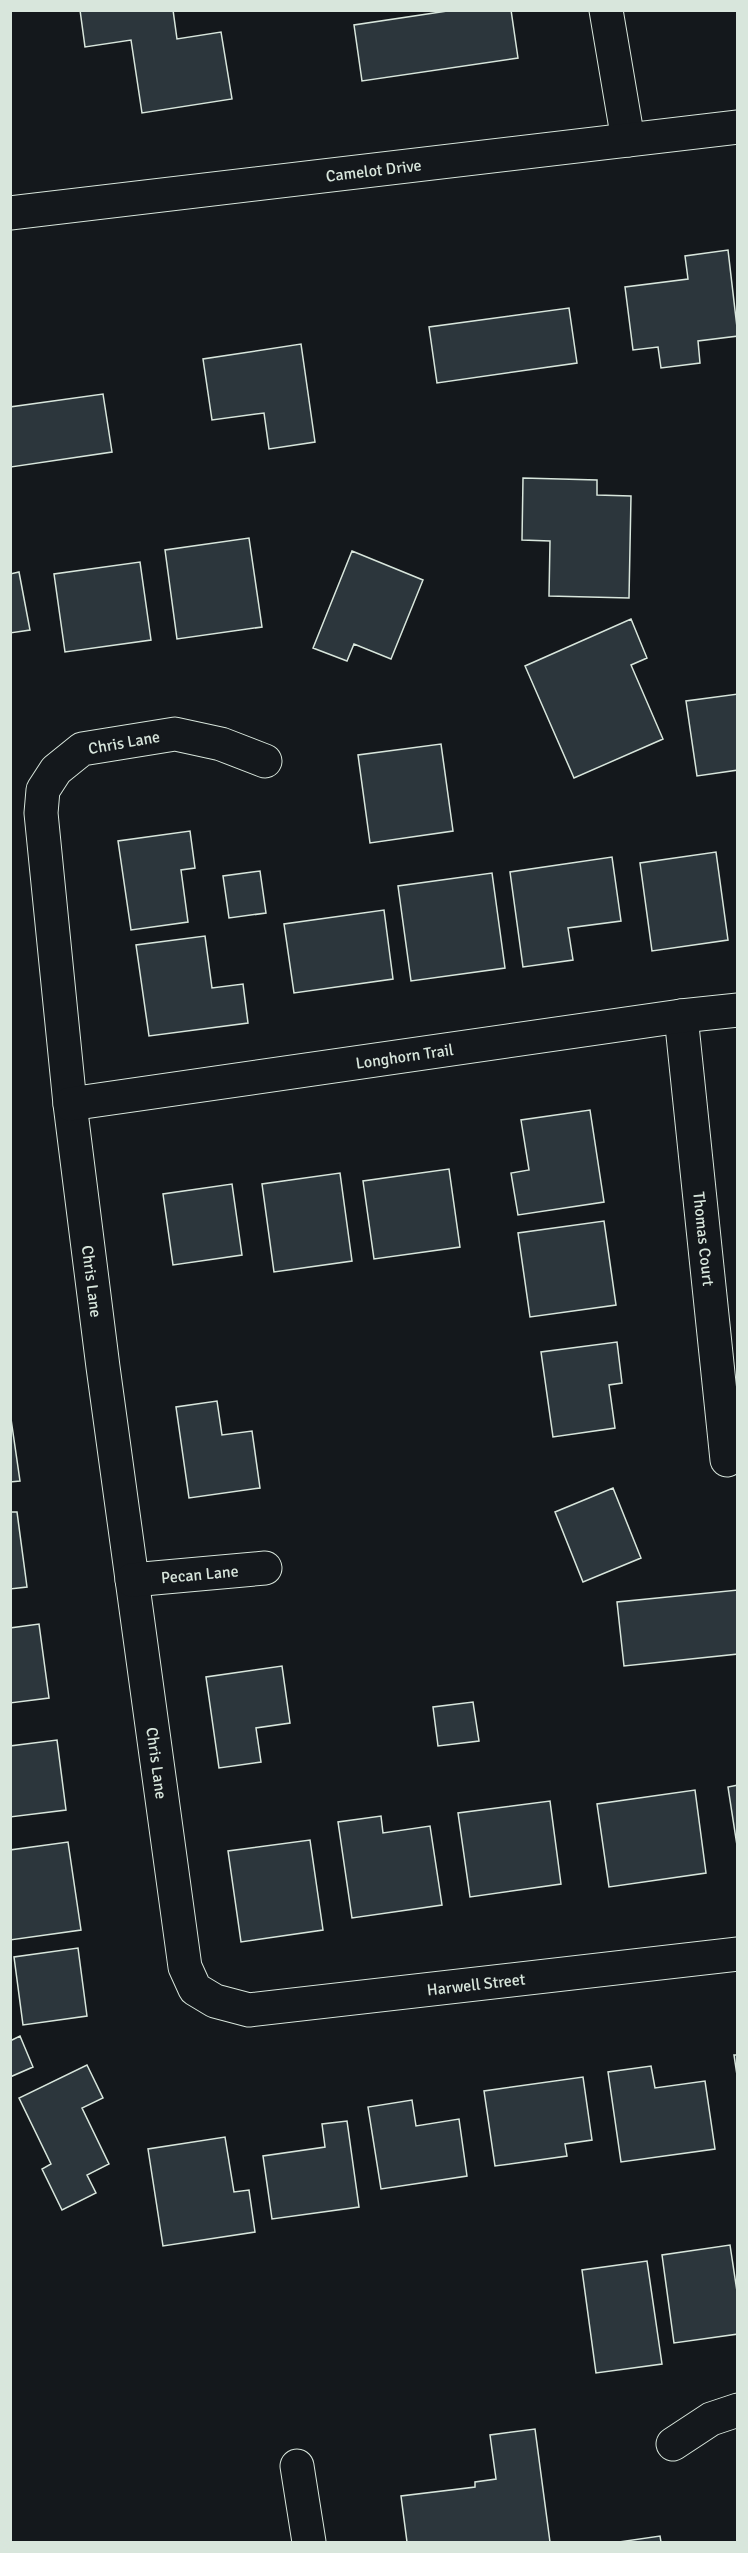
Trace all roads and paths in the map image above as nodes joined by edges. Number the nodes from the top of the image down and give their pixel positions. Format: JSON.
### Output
{"nodes":[{"id":1,"x":606,"y":10,"type":"edge"},
{"id":2,"x":738,"y":127,"type":"edge"},
{"id":3,"x":628,"y":140,"type":"junction"},
{"id":4,"x":10,"y":213,"type":"edge"},
{"id":5,"x":265,"y":760,"type":"dead end"},
{"id":6,"x":738,"y":1010,"type":"edge"},
{"id":7,"x":681,"y":1016,"type":"junction"},
{"id":8,"x":70,"y":1104,"type":"junction"},
{"id":9,"x":728,"y":1460,"type":"dead end"},
{"id":10,"x":265,"y":1568,"type":"dead end"},
{"id":11,"x":132,"y":1580,"type":"junction"},
{"id":12,"x":738,"y":1954,"type":"edge"},
{"id":13,"x":215,"y":2001,"type":"joint"},
{"id":14,"x":738,"y":2410,"type":"edge"},
{"id":15,"x":673,"y":2444,"type":"dead end"},
{"id":16,"x":297,"y":2466,"type":"dead end"},
{"id":17,"x":309,"y":2542,"type":"edge"}],
"edges":[{"from":1,"to":3,"type":"street"},
{"from":2,"to":3,"type":"street","name":"Camelot Drive"},
{"from":3,"to":4,"type":"street","name":"Camelot Drive"},
{"from":5,"to":8,"type":"street","name":"Chris Lane"},
{"from":6,"to":7,"type":"street","name":"Longhorn Trail"},
{"from":7,"to":8,"type":"street","name":"Longhorn Trail"},
{"from":7,"to":9,"type":"street","name":"Thomas Court"},
{"from":8,"to":11,"type":"street","name":"Chris Lane"},
{"from":10,"to":11,"type":"street","name":"Pecan Lane"},
{"from":11,"to":13,"type":"street","name":"Chris Lane"},
{"from":12,"to":13,"type":"street","name":"Harwell Street"},
{"from":14,"to":15,"type":"street"},
{"from":16,"to":17,"type":"street"}]}
